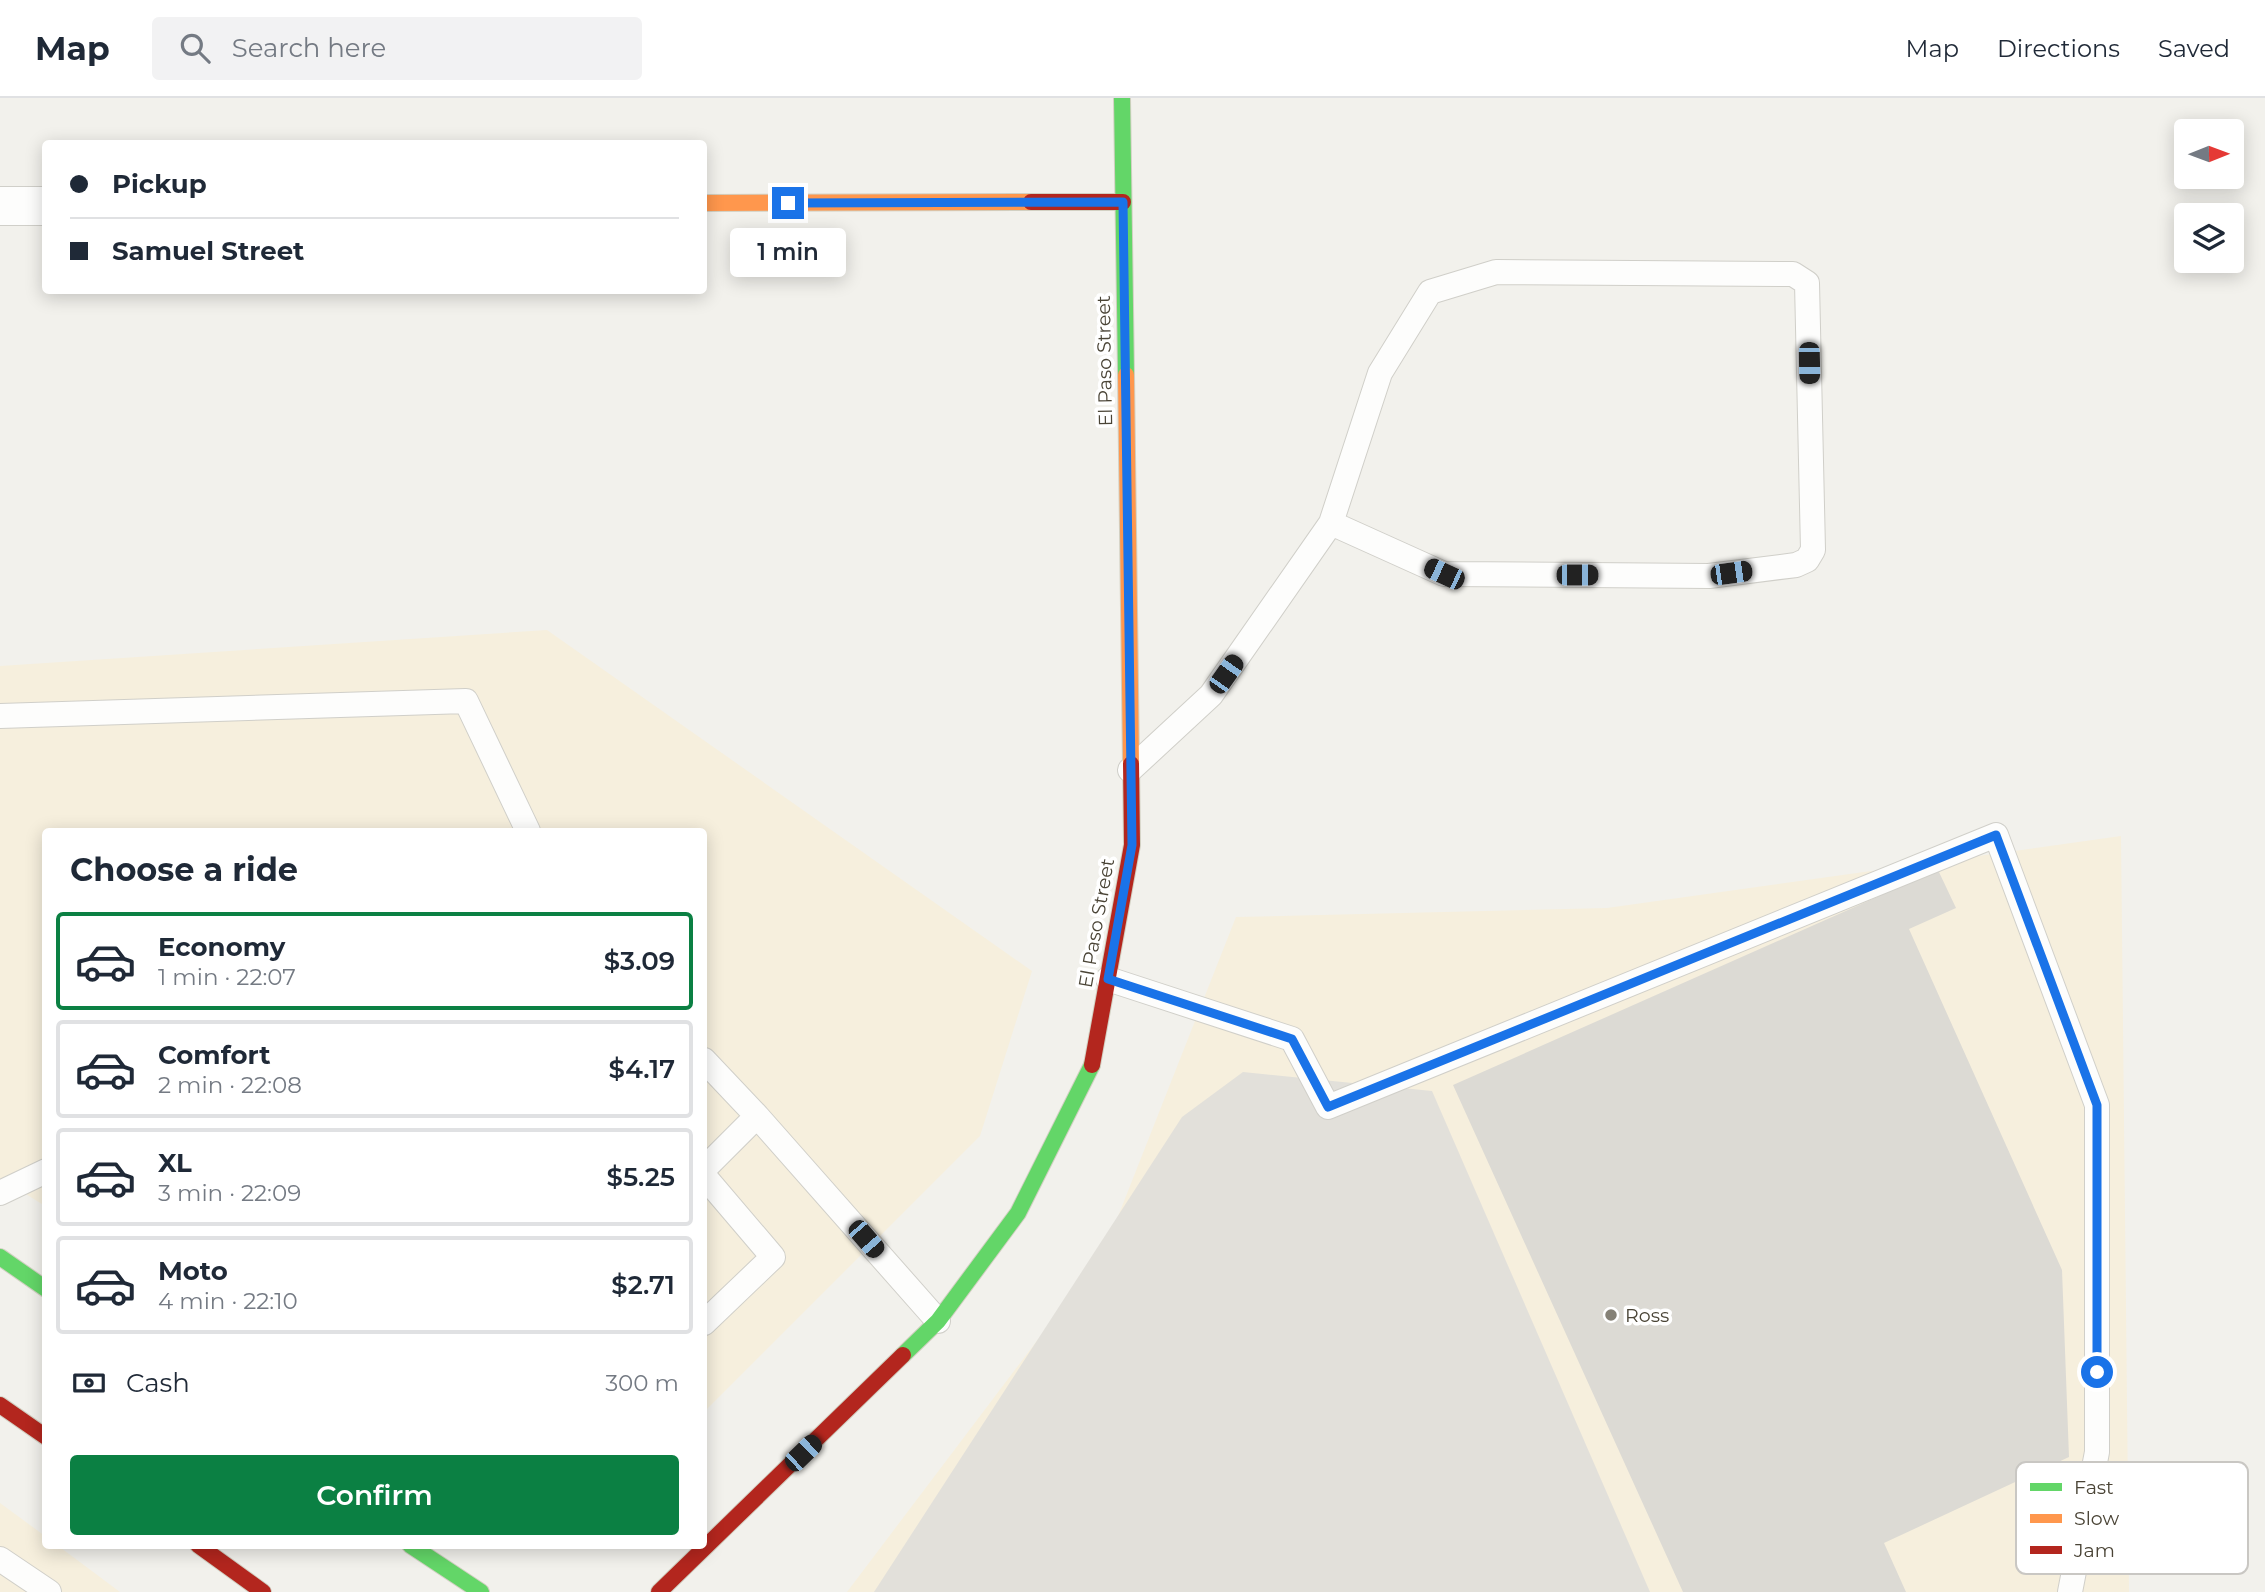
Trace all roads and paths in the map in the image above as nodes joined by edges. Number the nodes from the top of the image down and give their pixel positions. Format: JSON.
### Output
{"nodes":[{"id":1,"x":1122,"y":98,"type":"edge"},
{"id":2,"x":1123,"y":202,"type":"junction"},
{"id":3,"x":707,"y":203,"type":"edge"},
{"id":4,"x":42,"y":205,"type":"edge"},
{"id":5,"x":0,"y":206,"type":"edge"},
{"id":6,"x":1331,"y":523,"type":"junction"},
{"id":7,"x":0,"y":716,"type":"edge"},
{"id":8,"x":1130,"y":771,"type":"junction"},
{"id":9,"x":527,"y":828,"type":"edge"},
{"id":10,"x":1108,"y":979,"type":"junction"},
{"id":11,"x":707,"y":1063,"type":"edge"},
{"id":12,"x":757,"y":1115,"type":"junction"},
{"id":13,"x":707,"y":1166,"type":"edge"},
{"id":14,"x":42,"y":1173,"type":"edge"},
{"id":15,"x":707,"y":1180,"type":"edge"},
{"id":16,"x":0,"y":1193,"type":"edge"},
{"id":17,"x":0,"y":1257,"type":"edge"},
{"id":18,"x":42,"y":1286,"type":"edge"},
{"id":19,"x":707,"y":1320,"type":"edge"},
{"id":20,"x":938,"y":1321,"type":"junction"},
{"id":21,"x":0,"y":1405,"type":"edge"},
{"id":22,"x":42,"y":1434,"type":"edge"},
{"id":23,"x":2095,"y":1462,"type":"edge"},
{"id":24,"x":707,"y":1545,"type":"edge"},
{"id":25,"x":203,"y":1549,"type":"edge"},
{"id":26,"x":416,"y":1549,"type":"edge"},
{"id":27,"x":703,"y":1549,"type":"edge"},
{"id":28,"x":0,"y":1559,"type":"edge"},
{"id":29,"x":2073,"y":1574,"type":"edge"},
{"id":30,"x":251,"y":1589,"type":"edge"},
{"id":31,"x":49,"y":1592,"type":"edge"},
{"id":32,"x":481,"y":1592,"type":"edge"},
{"id":33,"x":659,"y":1592,"type":"edge"},
{"id":34,"x":2070,"y":1592,"type":"edge"}],
"edges":[{"from":1,"to":2,"type":"street","name":"El Paso Street"},
{"from":2,"to":3,"type":"street"},
{"from":2,"to":8,"type":"street","name":"El Paso Street"},
{"from":4,"to":5,"type":"street"},
{"from":6,"to":6,"type":"lane"},
{"from":6,"to":8,"type":"lane"},
{"from":7,"to":9,"type":"lane"},
{"from":8,"to":10,"type":"street","name":"El Paso Street"},
{"from":10,"to":20,"type":"street","name":"El Paso Street"},
{"from":10,"to":23,"type":"lane"},
{"from":11,"to":12,"type":"lane"},
{"from":12,"to":13,"type":"lane"},
{"from":12,"to":20,"type":"lane"},
{"from":14,"to":16,"type":"lane"},
{"from":15,"to":19,"type":"lane"},
{"from":17,"to":18,"type":"street"},
{"from":20,"to":24,"type":"street","name":"El Paso Street"},
{"from":21,"to":22,"type":"street"},
{"from":25,"to":30,"type":"street"},
{"from":26,"to":32,"type":"street"},
{"from":27,"to":33,"type":"street","name":"El Paso Street"},
{"from":28,"to":31,"type":"lane"},
{"from":29,"to":34,"type":"lane"}]}
